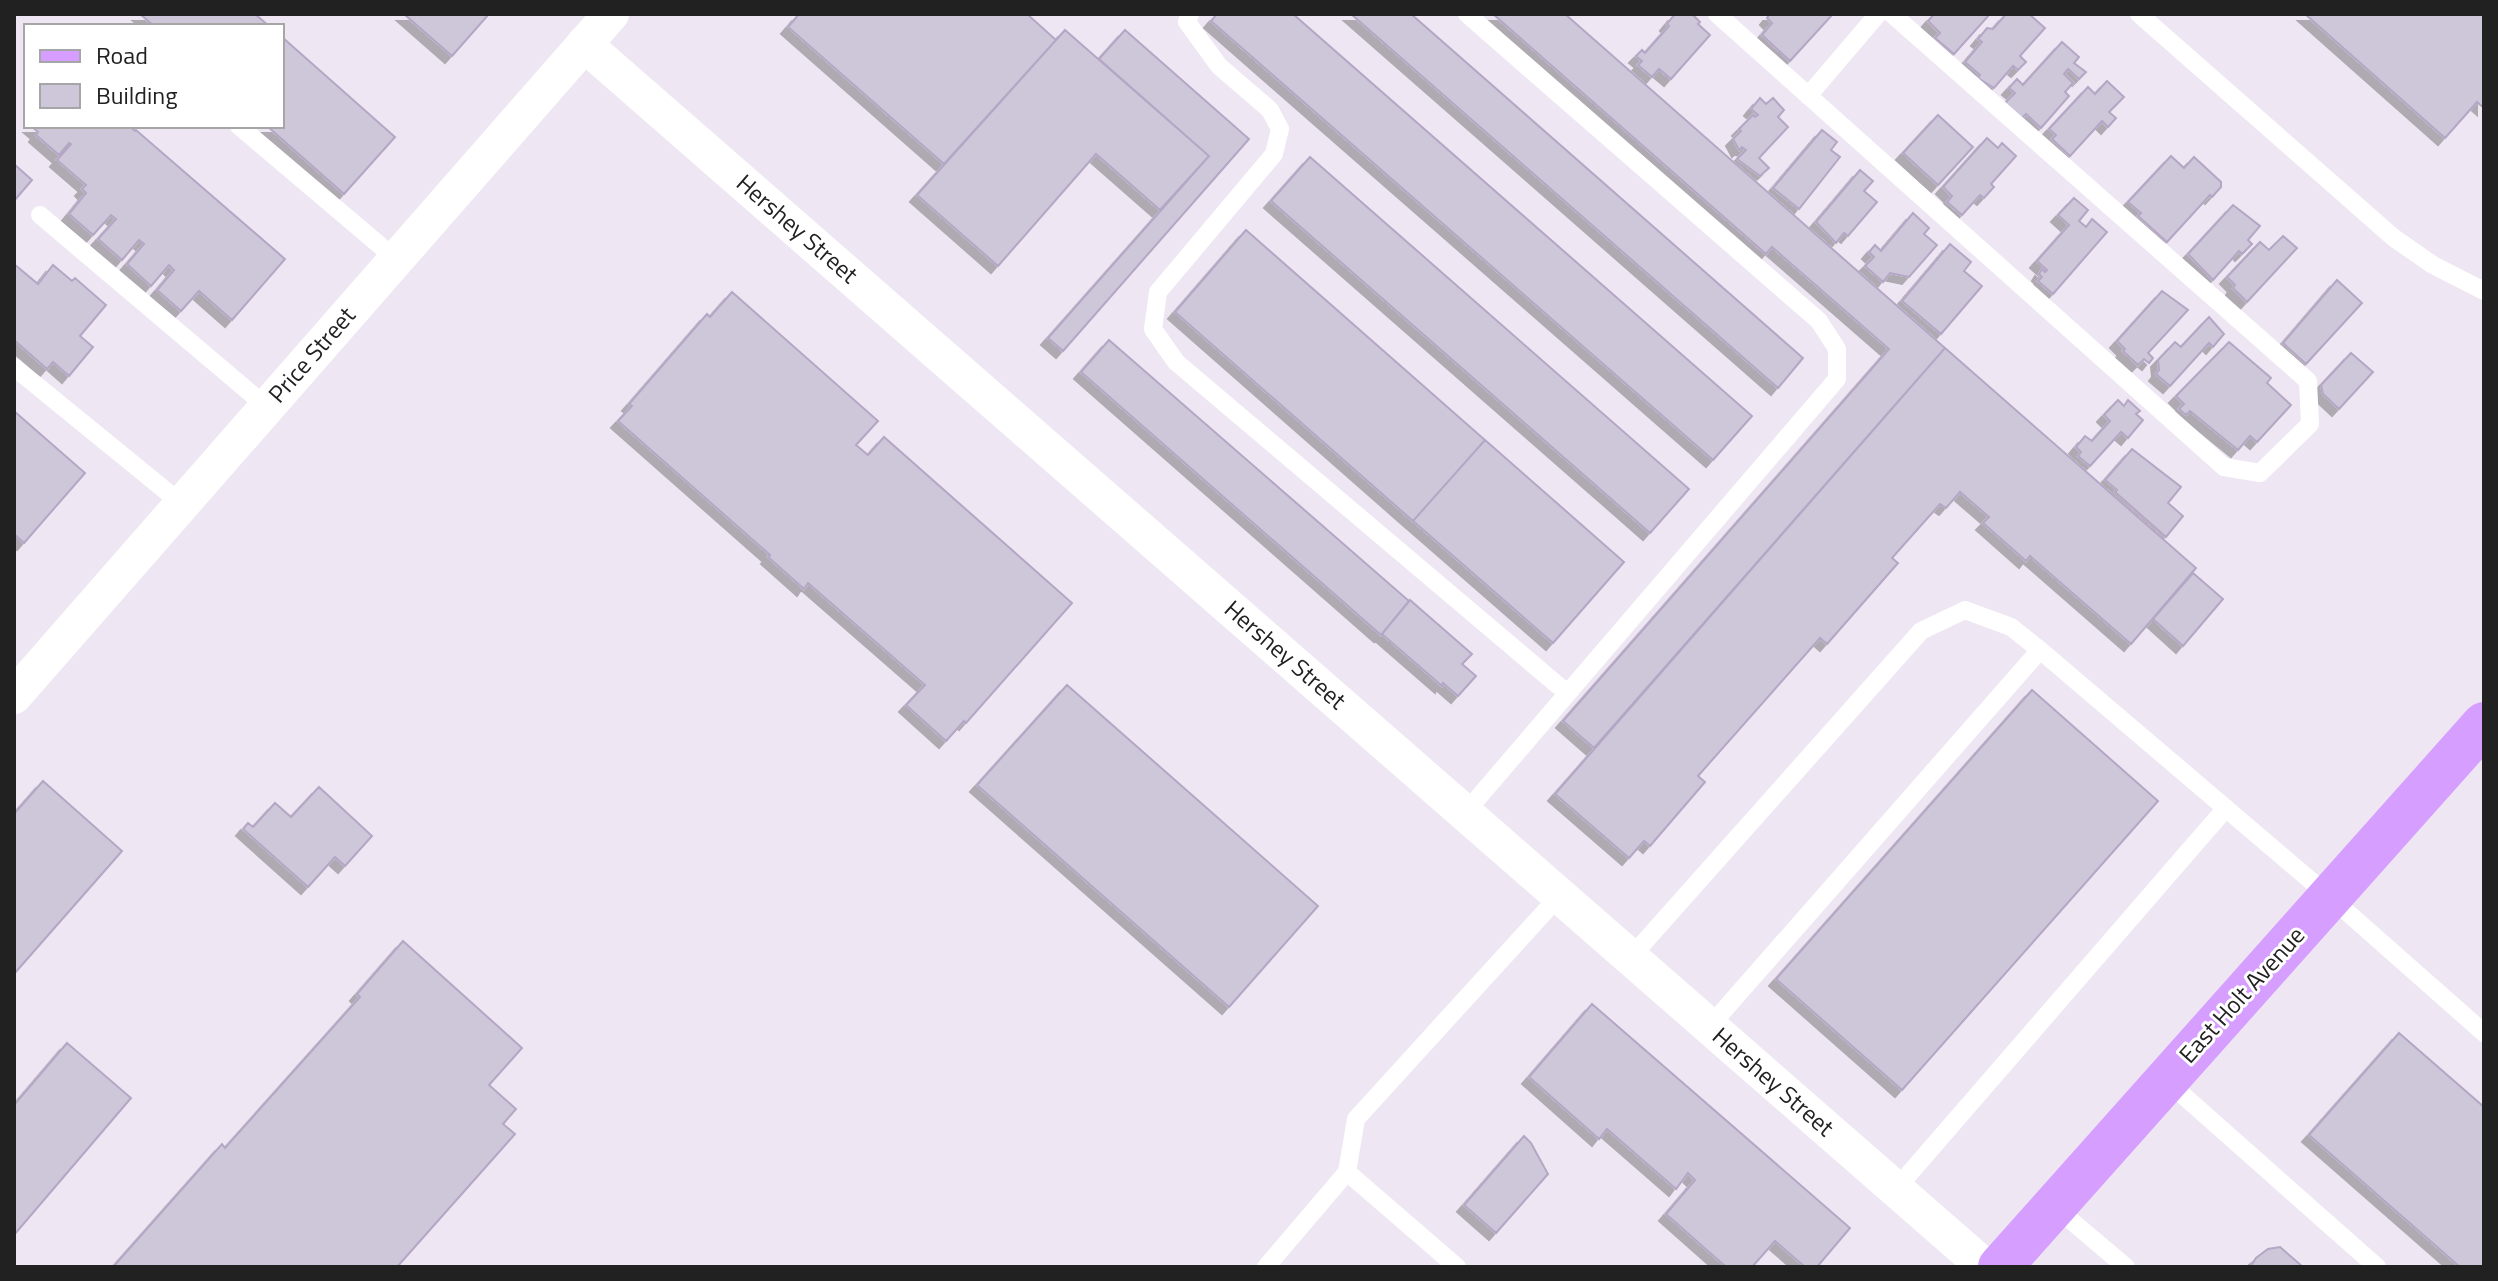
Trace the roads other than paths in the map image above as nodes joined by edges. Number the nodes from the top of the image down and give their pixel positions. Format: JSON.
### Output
{"nodes":[{"id":1,"x":611,"y":14,"type":"edge"},
{"id":2,"x":1190,"y":14,"type":"edge"},
{"id":3,"x":1467,"y":14,"type":"edge"},
{"id":4,"x":1717,"y":14,"type":"edge"},
{"id":5,"x":1878,"y":14,"type":"edge"},
{"id":6,"x":1892,"y":14,"type":"edge"},
{"id":7,"x":2139,"y":14,"type":"edge"},
{"id":8,"x":584,"y":44,"type":"junction"},
{"id":9,"x":1808,"y":96,"type":"junction"},
{"id":10,"x":241,"y":128,"type":"edge"},
{"id":11,"x":40,"y":215,"type":"dead end"},
{"id":12,"x":396,"y":259,"type":"junction"},
{"id":13,"x":2484,"y":291,"type":"edge"},
{"id":14,"x":14,"y":367,"type":"edge"},
{"id":15,"x":267,"y":407,"type":"junction"},
{"id":16,"x":182,"y":504,"type":"junction"},
{"id":17,"x":2040,"y":650,"type":"junction"},
{"id":18,"x":1567,"y":693,"type":"junction"},
{"id":19,"x":14,"y":696,"type":"edge"},
{"id":20,"x":2484,"y":724,"type":"edge"},
{"id":21,"x":2226,"y":808,"type":"junction"},
{"id":22,"x":1465,"y":813,"type":"junction"},
{"id":23,"x":1560,"y":895,"type":"junction"},
{"id":24,"x":2330,"y":897,"type":"junction"},
{"id":25,"x":1631,"y":957,"type":"junction"},
{"id":26,"x":1710,"y":1026,"type":"junction"},
{"id":27,"x":2484,"y":1033,"type":"edge"},
{"id":28,"x":2167,"y":1081,"type":"junction"},
{"id":29,"x":1347,"y":1172,"type":"junction"},
{"id":30,"x":1896,"y":1189,"type":"junction"},
{"id":31,"x":2054,"y":1206,"type":"junction"},
{"id":32,"x":1266,"y":1267,"type":"edge"},
{"id":33,"x":1457,"y":1267,"type":"edge"},
{"id":34,"x":1985,"y":1267,"type":"edge"},
{"id":35,"x":2000,"y":1267,"type":"edge"},
{"id":36,"x":2126,"y":1267,"type":"edge"},
{"id":37,"x":2377,"y":1267,"type":"edge"}],
"edges":[{"from":1,"to":8,"type":"street","name":"Price Street"},
{"from":2,"to":18,"type":"lane"},
{"from":3,"to":18,"type":"lane"},
{"from":4,"to":9,"type":"lane"},
{"from":5,"to":9,"type":"lane"},
{"from":6,"to":9,"type":"lane"},
{"from":7,"to":13,"type":"lane"},
{"from":8,"to":12,"type":"street","name":"Price Street"},
{"from":8,"to":22,"type":"street","name":"Hershey Street"},
{"from":10,"to":12,"type":"lane"},
{"from":11,"to":15,"type":"lane"},
{"from":12,"to":15,"type":"street","name":"Price Street"},
{"from":14,"to":16,"type":"lane"},
{"from":15,"to":16,"type":"street","name":"Price Street"},
{"from":16,"to":19,"type":"street","name":"Price Street"},
{"from":17,"to":21,"type":"lane"},
{"from":17,"to":25,"type":"lane"},
{"from":17,"to":26,"type":"lane"},
{"from":18,"to":22,"type":"lane"},
{"from":20,"to":24,"type":"main road","name":"East Holt Avenue"},
{"from":21,"to":24,"type":"lane"},
{"from":21,"to":30,"type":"lane"},
{"from":22,"to":23,"type":"street","name":"Hershey Street"},
{"from":23,"to":25,"type":"street","name":"Hershey Street"},
{"from":23,"to":29,"type":"lane"},
{"from":24,"to":27,"type":"lane"},
{"from":24,"to":28,"type":"main road","name":"East Holt Avenue"},
{"from":25,"to":26,"type":"street","name":"Hershey Street"},
{"from":26,"to":30,"type":"street","name":"Hershey Street"},
{"from":28,"to":31,"type":"main road","name":"East Holt Avenue"},
{"from":28,"to":37,"type":"lane"},
{"from":29,"to":32,"type":"lane"},
{"from":29,"to":33,"type":"lane"},
{"from":30,"to":34,"type":"street","name":"Hershey Street"},
{"from":31,"to":35,"type":"main road","name":"East Holt Avenue"},
{"from":31,"to":36,"type":"lane"}]}
